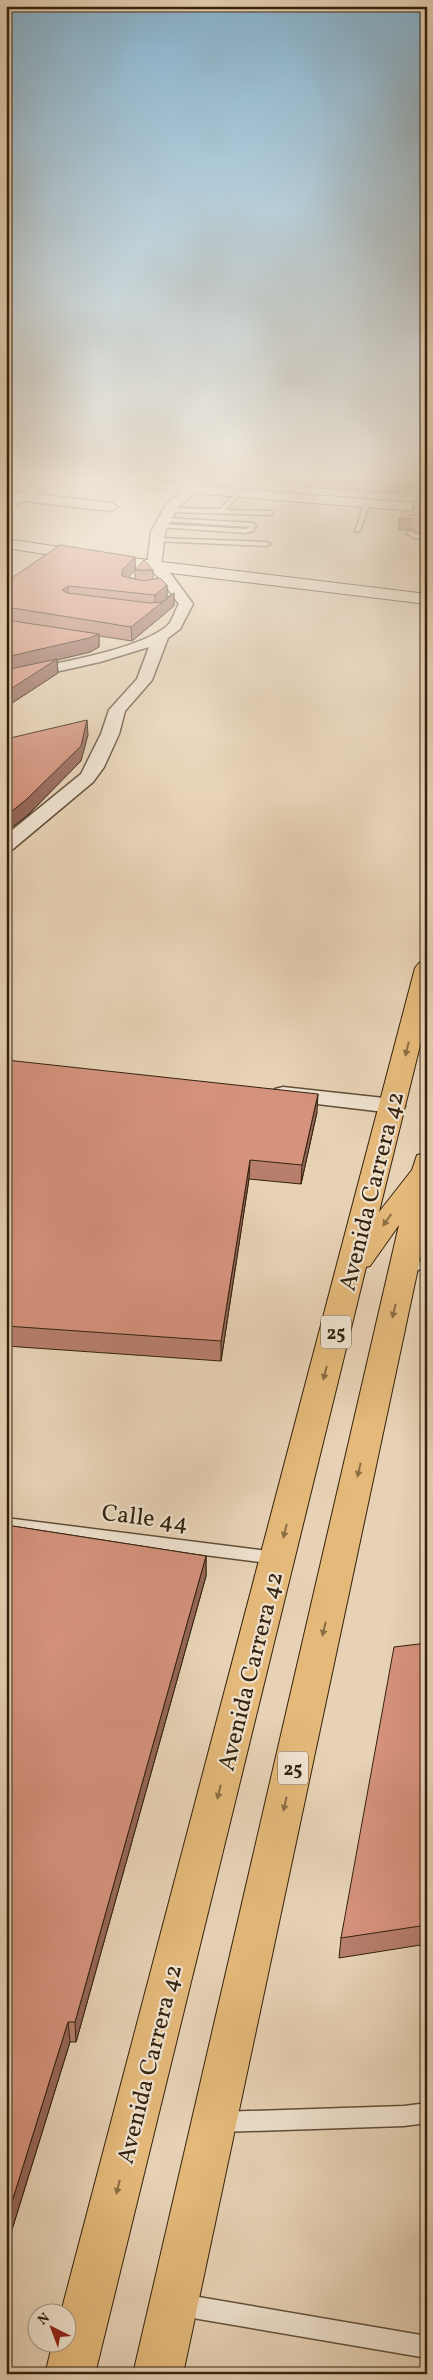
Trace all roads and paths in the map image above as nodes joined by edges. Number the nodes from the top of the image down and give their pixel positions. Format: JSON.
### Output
{"nodes":[{"id":1,"x":168,"y":587,"type":"edge"},
{"id":2,"x":319,"y":587,"type":"edge"},
{"id":3,"x":427,"y":599,"type":"edge"},
{"id":4,"x":160,"y":638,"type":"junction"},
{"id":5,"x":6,"y":678,"type":"edge"},
{"id":6,"x":6,"y":845,"type":"edge"},
{"id":7,"x":427,"y":968,"type":"edge"},
{"id":8,"x":261,"y":1091,"type":"edge"},
{"id":9,"x":393,"y":1106,"type":"junction"},
{"id":10,"x":426,"y":1164,"type":"edge"},
{"id":11,"x":416,"y":1266,"type":"edge"},
{"id":12,"x":351,"y":1271,"type":"junction"},
{"id":13,"x":6,"y":1524,"type":"edge"},
{"id":14,"x":278,"y":1558,"type":"junction"},
{"id":15,"x":427,"y":2113,"type":"edge"},
{"id":16,"x":215,"y":2122,"type":"junction"},
{"id":17,"x":174,"y":2303,"type":"junction"},
{"id":18,"x":427,"y":2347,"type":"edge"},
{"id":19,"x":70,"y":2374,"type":"edge"},
{"id":20,"x":158,"y":2374,"type":"edge"}],
"edges":[{"from":1,"to":4,"type":"street"},
{"from":2,"to":3,"type":"street"},
{"from":4,"to":5,"type":"street"},
{"from":4,"to":6,"type":"street"},
{"from":7,"to":9,"type":"highway","name":"Avenida Carrera 42","number":"25","one_way":true},
{"from":8,"to":9,"type":"street"},
{"from":9,"to":12,"type":"highway","name":"Avenida Carrera 42","number":"25"},
{"from":10,"to":11,"type":"highway","number":"25"},
{"from":10,"to":12,"type":"highway","one_way":true},
{"from":11,"to":16,"type":"highway","number":"25","one_way":true},
{"from":12,"to":14,"type":"highway","name":"Avenida Carrera 42","number":"25","one_way":true},
{"from":13,"to":14,"type":"lane","name":"Calle 44"},
{"from":14,"to":19,"type":"highway","name":"Avenida Carrera 42","number":"25","one_way":true},
{"from":15,"to":16,"type":"lane"},
{"from":16,"to":17,"type":"highway","number":"25"},
{"from":17,"to":18,"type":"lane"},
{"from":17,"to":20,"type":"highway","number":"25"}]}
